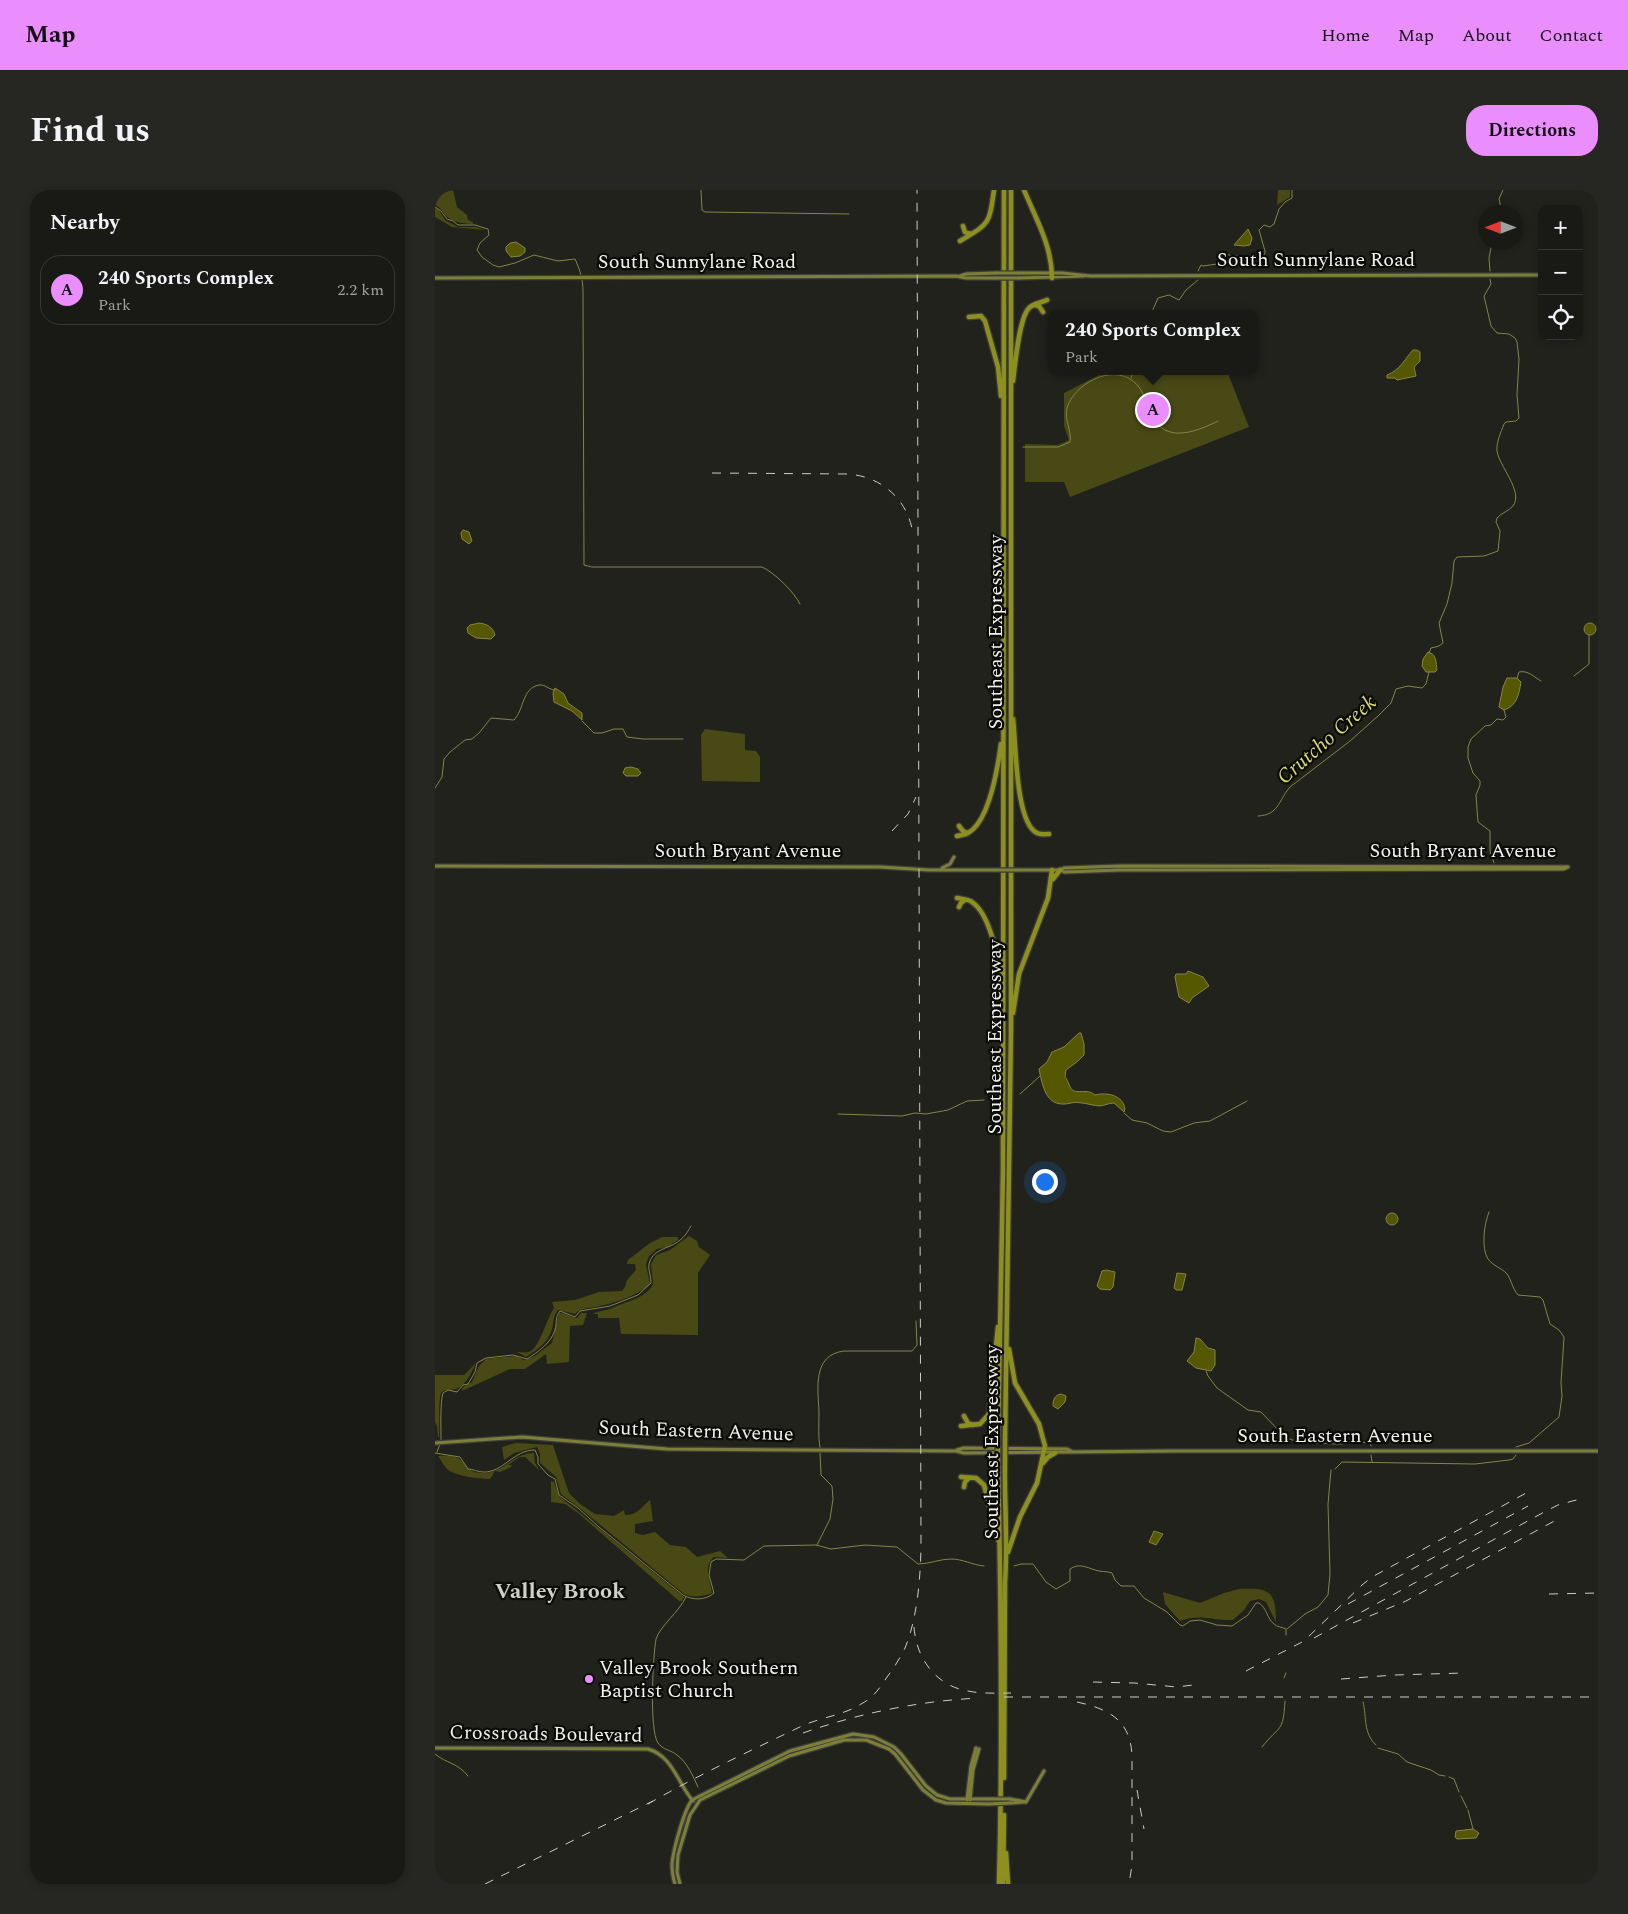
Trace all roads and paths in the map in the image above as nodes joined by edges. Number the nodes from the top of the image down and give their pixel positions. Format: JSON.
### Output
{"nodes":[{"id":1,"x":994,"y":190,"type":"edge"},
{"id":2,"x":1004,"y":190,"type":"edge"},
{"id":3,"x":1011,"y":190,"type":"edge"},
{"id":4,"x":1024,"y":190,"type":"edge"},
{"id":5,"x":963,"y":226,"type":"dead end"},
{"id":6,"x":971,"y":234,"type":"junction"},
{"id":7,"x":960,"y":241,"type":"dead end"},
{"id":8,"x":1538,"y":275,"type":"edge"},
{"id":9,"x":1051,"y":276,"type":"junction"},
{"id":10,"x":435,"y":278,"type":"edge"},
{"id":11,"x":1047,"y":300,"type":"dead end"},
{"id":12,"x":1033,"y":305,"type":"junction"},
{"id":13,"x":1043,"y":312,"type":"dead end"},
{"id":14,"x":969,"y":317,"type":"dead end"},
{"id":15,"x":1011,"y":397,"type":"junction"},
{"id":16,"x":1004,"y":436,"type":"junction"},
{"id":17,"x":1011,"y":703,"type":"junction"},
{"id":18,"x":1004,"y":728,"type":"junction"},
{"id":19,"x":959,"y":826,"type":"dead end"},
{"id":20,"x":968,"y":833,"type":"junction"},
{"id":21,"x":1049,"y":834,"type":"dead end"},
{"id":22,"x":957,"y":836,"type":"dead end"},
{"id":23,"x":955,"y":857,"type":"dead end"},
{"id":24,"x":435,"y":866,"type":"edge"},
{"id":25,"x":1235,"y":868,"type":"junction"},
{"id":26,"x":939,"y":870,"type":"junction"},
{"id":27,"x":1052,"y":870,"type":"junction"},
{"id":28,"x":1060,"y":870,"type":"junction"},
{"id":29,"x":1051,"y":882,"type":"junction"},
{"id":30,"x":957,"y":898,"type":"dead end"},
{"id":31,"x":966,"y":900,"type":"junction"},
{"id":32,"x":959,"y":907,"type":"dead end"},
{"id":33,"x":1004,"y":1012,"type":"junction"},
{"id":34,"x":1011,"y":1030,"type":"junction"},
{"id":35,"x":1001,"y":1313,"type":"junction"},
{"id":36,"x":1007,"y":1333,"type":"junction"},
{"id":37,"x":964,"y":1416,"type":"dead end"},
{"id":38,"x":961,"y":1426,"type":"dead end"},
{"id":39,"x":974,"y":1426,"type":"junction"},
{"id":40,"x":435,"y":1443,"type":"edge"},
{"id":41,"x":1043,"y":1451,"type":"junction"},
{"id":42,"x":1598,"y":1451,"type":"edge"},
{"id":43,"x":1071,"y":1452,"type":"junction"},
{"id":44,"x":1055,"y":1453,"type":"junction"},
{"id":45,"x":1042,"y":1464,"type":"junction"},
{"id":46,"x":961,"y":1477,"type":"dead end"},
{"id":47,"x":970,"y":1477,"type":"junction"},
{"id":48,"x":964,"y":1487,"type":"dead end"},
{"id":49,"x":1000,"y":1549,"type":"junction"},
{"id":50,"x":1007,"y":1557,"type":"junction"},
{"id":51,"x":435,"y":1748,"type":"edge"},
{"id":52,"x":1043,"y":1770,"type":"dead end"},
{"id":53,"x":967,"y":1791,"type":"junction"},
{"id":54,"x":959,"y":1799,"type":"junction"},
{"id":55,"x":692,"y":1800,"type":"junction"},
{"id":56,"x":968,"y":1801,"type":"junction"},
{"id":57,"x":1010,"y":1801,"type":"junction"},
{"id":58,"x":696,"y":1804,"type":"junction"},
{"id":59,"x":1003,"y":1829,"type":"junction"},
{"id":60,"x":675,"y":1884,"type":"edge"},
{"id":61,"x":680,"y":1884,"type":"edge"},
{"id":62,"x":999,"y":1884,"type":"edge"},
{"id":63,"x":1003,"y":1884,"type":"edge"},
{"id":64,"x":1008,"y":1884,"type":"edge"}],
"edges":[{"from":1,"to":6,"type":"highway"},
{"from":2,"to":16,"type":"highway","name":"Southeast Expressway"},
{"from":3,"to":15,"type":"highway","name":"Southeast Expressway"},
{"from":4,"to":9,"type":"highway"},
{"from":5,"to":6,"type":"highway"},
{"from":6,"to":7,"type":"highway"},
{"from":8,"to":9,"type":"main road","name":"South Sunnylane Road"},
{"from":9,"to":10,"type":"main road","name":"South Sunnylane Road","bridge":true},
{"from":11,"to":12,"type":"highway"},
{"from":12,"to":13,"type":"highway"},
{"from":12,"to":15,"type":"highway"},
{"from":14,"to":16,"type":"highway"},
{"from":15,"to":17,"type":"highway","name":"Southeast Expressway"},
{"from":16,"to":18,"type":"highway","name":"Southeast Expressway"},
{"from":17,"to":21,"type":"highway"},
{"from":17,"to":34,"type":"highway","name":"Southeast Expressway"},
{"from":18,"to":20,"type":"highway"},
{"from":18,"to":33,"type":"highway","name":"Southeast Expressway"},
{"from":19,"to":20,"type":"highway"},
{"from":20,"to":22,"type":"highway"},
{"from":23,"to":26,"type":"main road"},
{"from":24,"to":26,"type":"main road","name":"South Bryant Avenue"},
{"from":25,"to":25,"type":"main road","name":"South Bryant Avenue"},
{"from":25,"to":28,"type":"main road","name":"South Bryant Avenue"},
{"from":26,"to":27,"type":"main road","name":"South Bryant Avenue","bridge":true},
{"from":27,"to":28,"type":"main road","name":"South Bryant Avenue"},
{"from":27,"to":29,"type":"highway"},
{"from":28,"to":29,"type":"highway"},
{"from":29,"to":34,"type":"highway"},
{"from":30,"to":31,"type":"highway"},
{"from":31,"to":32,"type":"highway"},
{"from":31,"to":33,"type":"highway"},
{"from":33,"to":35,"type":"highway","name":"Southeast Expressway"},
{"from":34,"to":36,"type":"highway","name":"Southeast Expressway"},
{"from":35,"to":39,"type":"highway"},
{"from":35,"to":49,"type":"highway","name":"Southeast Expressway","bridge":true},
{"from":36,"to":41,"type":"highway"},
{"from":36,"to":50,"type":"highway","name":"Southeast Expressway","bridge":true},
{"from":37,"to":39,"type":"highway"},
{"from":38,"to":39,"type":"highway"},
{"from":40,"to":41,"type":"main road","name":"South Eastern Avenue"},
{"from":41,"to":43,"type":"main road","name":"South Eastern Avenue"},
{"from":41,"to":44,"type":"main road","name":"South Eastern Avenue"},
{"from":41,"to":45,"type":"highway"},
{"from":42,"to":43,"type":"main road","name":"South Eastern Avenue"},
{"from":43,"to":44,"type":"main road","name":"South Eastern Avenue"},
{"from":44,"to":45,"type":"highway"},
{"from":45,"to":50,"type":"highway"},
{"from":46,"to":47,"type":"highway"},
{"from":47,"to":48,"type":"highway"},
{"from":47,"to":49,"type":"highway"},
{"from":49,"to":62,"type":"highway","name":"Southeast Expressway"},
{"from":50,"to":59,"type":"highway","name":"Southeast Expressway"},
{"from":51,"to":55,"type":"main road","name":"Crossroads Boulevard"},
{"from":52,"to":57,"type":"main road"},
{"from":53,"to":54,"type":"main road"},
{"from":53,"to":56,"type":"main road"},
{"from":53,"to":56,"type":"main road"},
{"from":54,"to":55,"type":"main road"},
{"from":54,"to":56,"type":"main road"},
{"from":55,"to":58,"type":"main road","name":"Crossroads Boulevard"},
{"from":55,"to":60,"type":"main road"},
{"from":56,"to":57,"type":"main road","bridge":true},
{"from":56,"to":57,"type":"main road","bridge":true},
{"from":56,"to":58,"type":"main road"},
{"from":58,"to":61,"type":"main road"},
{"from":59,"to":63,"type":"highway","name":"Southeast Expressway"},
{"from":59,"to":64,"type":"highway"}]}
